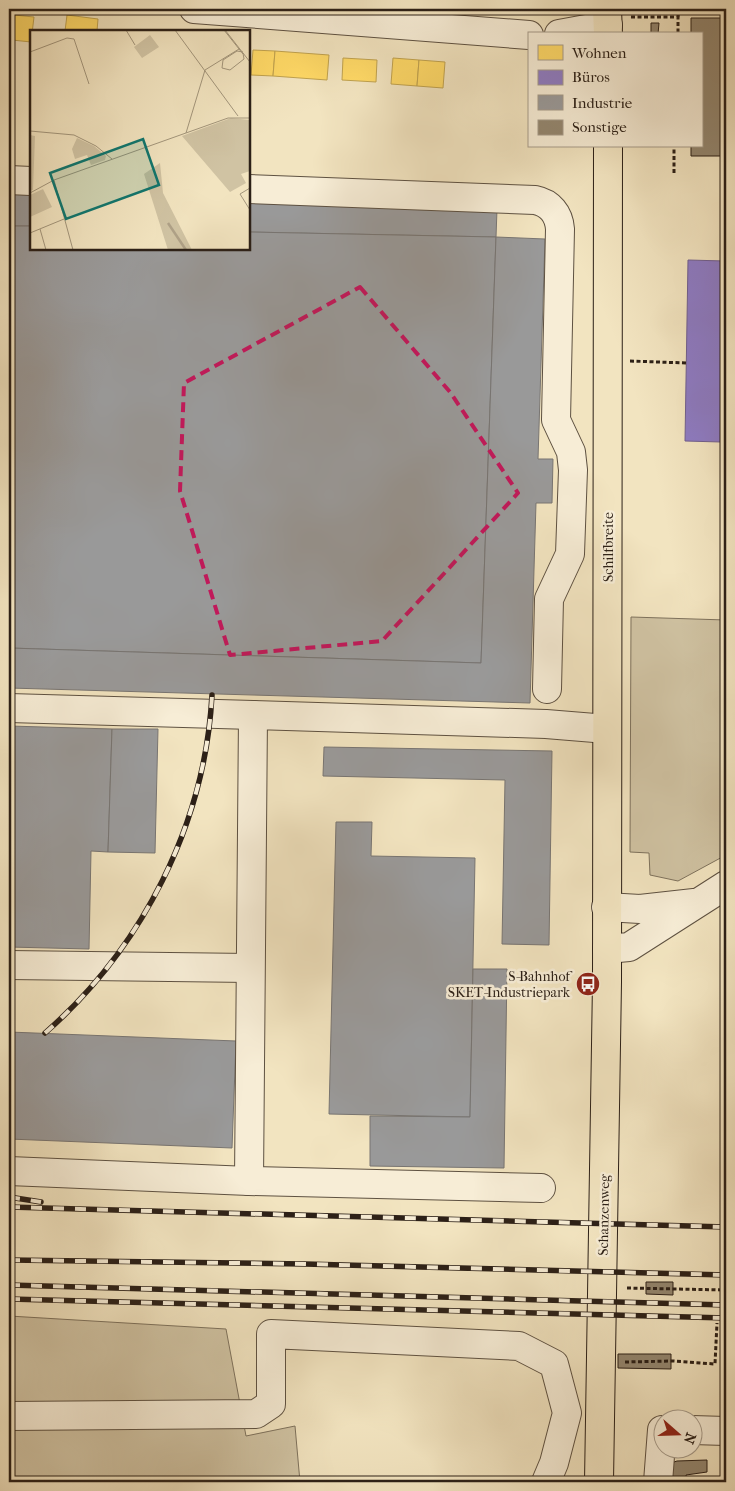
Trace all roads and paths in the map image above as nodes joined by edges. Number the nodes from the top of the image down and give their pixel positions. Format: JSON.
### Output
{"nodes":[{"id":1,"x":194,"y":9,"type":"edge"},
{"id":2,"x":679,"y":9,"type":"edge"},
{"id":3,"x":678,"y":17,"type":"junction"},
{"id":4,"x":612,"y":21,"type":"edge"},
{"id":5,"x":567,"y":32,"type":"edge"},
{"id":6,"x":678,"y":32,"type":"edge"},
{"id":7,"x":528,"y":34,"type":"edge"},
{"id":8,"x":608,"y":148,"type":"edge"},
{"id":9,"x":674,"y":148,"type":"edge"},
{"id":10,"x":674,"y":173,"type":"dead end"},
{"id":11,"x":9,"y":180,"type":"edge"},
{"id":12,"x":30,"y":181,"type":"edge"},
{"id":13,"x":250,"y":190,"type":"edge"},
{"id":14,"x":627,"y":361,"type":"dead end"},
{"id":15,"x":686,"y":363,"type":"dead end"},
{"id":16,"x":547,"y":689,"type":"dead end"},
{"id":17,"x":9,"y":708,"type":"edge"},
{"id":18,"x":253,"y":715,"type":"junction"},
{"id":19,"x":607,"y":729,"type":"junction"},
{"id":20,"x":726,"y":886,"type":"edge"},
{"id":21,"x":695,"y":903,"type":"junction"},
{"id":22,"x":606,"y":906,"type":"junction"},
{"id":23,"x":606,"y":949,"type":"junction"},
{"id":24,"x":9,"y":965,"type":"edge"},
{"id":25,"x":250,"y":968,"type":"junction"},
{"id":26,"x":9,"y":1171,"type":"edge"},
{"id":27,"x":248,"y":1181,"type":"junction"},
{"id":28,"x":541,"y":1188,"type":"dead end"},
{"id":29,"x":618,"y":1288,"type":"dead end"},
{"id":30,"x":726,"y":1290,"type":"edge"},
{"id":31,"x":717,"y":1323,"type":"dead end"},
{"id":32,"x":617,"y":1362,"type":"dead end"},
{"id":33,"x":9,"y":1416,"type":"edge"},
{"id":34,"x":702,"y":1430,"type":"edge"},
{"id":35,"x":726,"y":1431,"type":"edge"},
{"id":36,"x":660,"y":1458,"type":"edge"},
{"id":37,"x":546,"y":1482,"type":"edge"},
{"id":38,"x":599,"y":1482,"type":"edge"},
{"id":39,"x":658,"y":1482,"type":"edge"}],
"edges":[{"from":1,"to":7,"type":"street"},
{"from":2,"to":3,"type":"path"},
{"from":3,"to":4,"type":"path"},
{"from":3,"to":6,"type":"path"},
{"from":4,"to":5,"type":"street"},
{"from":8,"to":19,"type":"main road","name":"Schilfbreite"},
{"from":9,"to":10,"type":"path"},
{"from":11,"to":12,"type":"street"},
{"from":13,"to":16,"type":"street"},
{"from":14,"to":15,"type":"path"},
{"from":17,"to":18,"type":"street"},
{"from":18,"to":19,"type":"street"},
{"from":18,"to":25,"type":"street"},
{"from":19,"to":22,"type":"main road","name":"Schilfbreite"},
{"from":20,"to":21,"type":"street"},
{"from":21,"to":22,"type":"street"},
{"from":21,"to":23,"type":"street"},
{"from":22,"to":23,"type":"main road","name":"Schilfbreite"},
{"from":23,"to":38,"type":"main road","name":"Schanzenweg"},
{"from":24,"to":25,"type":"street"},
{"from":25,"to":27,"type":"street"},
{"from":26,"to":27,"type":"street"},
{"from":27,"to":28,"type":"street"},
{"from":29,"to":30,"type":"path"},
{"from":31,"to":32,"type":"path"},
{"from":33,"to":37,"type":"street"},
{"from":34,"to":35,"type":"street"},
{"from":36,"to":39,"type":"street"}]}
